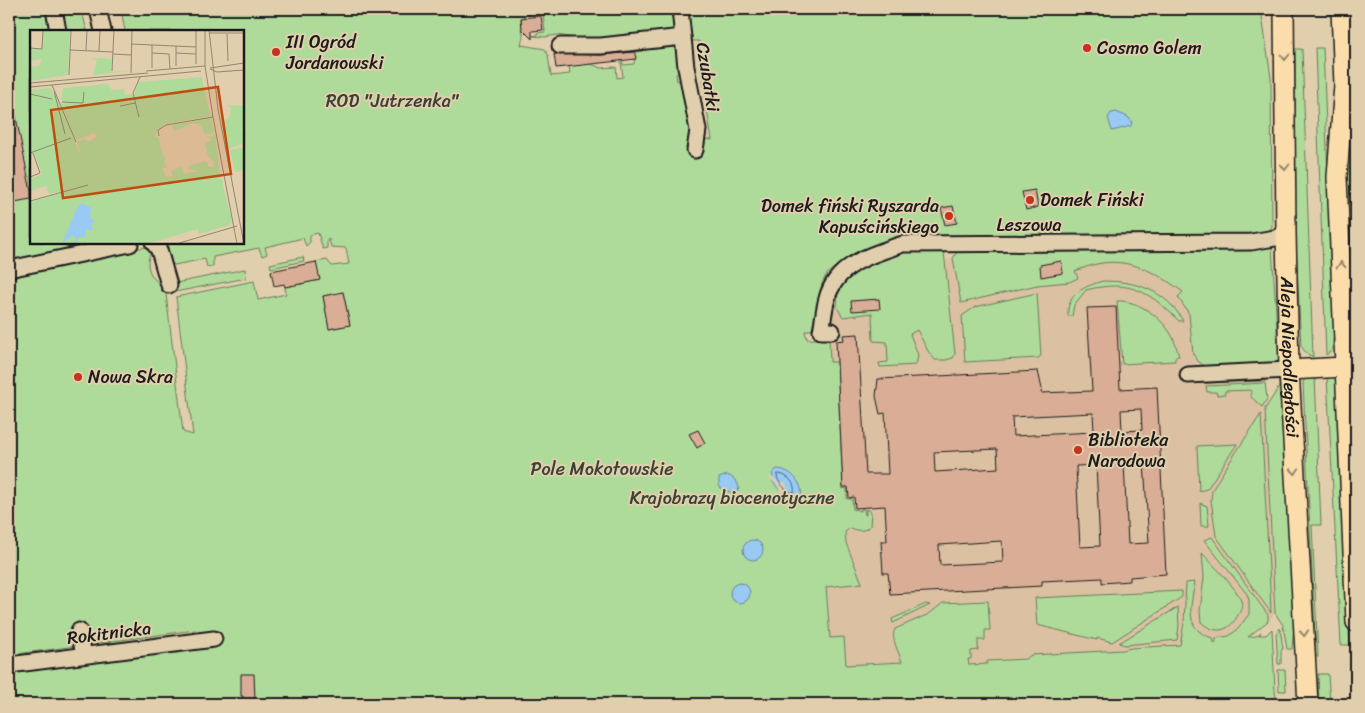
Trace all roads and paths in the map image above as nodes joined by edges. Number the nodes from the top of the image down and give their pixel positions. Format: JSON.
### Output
{"nodes":[{"id":1,"x":54,"y":9,"type":"edge"},
{"id":2,"x":98,"y":9,"type":"edge"},
{"id":3,"x":680,"y":9,"type":"edge"},
{"id":4,"x":1284,"y":9,"type":"edge"},
{"id":5,"x":1341,"y":9,"type":"edge"},
{"id":6,"x":58,"y":30,"type":"edge"},
{"id":7,"x":103,"y":30,"type":"edge"},
{"id":8,"x":683,"y":37,"type":"junction"},
{"id":9,"x":560,"y":46,"type":"dead end"},
{"id":10,"x":695,"y":150,"type":"dead end"},
{"id":11,"x":1286,"y":233,"type":"junction"},
{"id":12,"x":130,"y":244,"type":"dead end"},
{"id":13,"x":154,"y":244,"type":"edge"},
{"id":14,"x":9,"y":269,"type":"edge"},
{"id":15,"x":169,"y":285,"type":"dead end"},
{"id":16,"x":827,"y":331,"type":"dead end"},
{"id":17,"x":1345,"y":367,"type":"junction"},
{"id":18,"x":1289,"y":370,"type":"junction"},
{"id":19,"x":1188,"y":375,"type":"dead end"},
{"id":20,"x":1356,"y":622,"type":"edge"},
{"id":21,"x":79,"y":631,"type":"dead end"},
{"id":22,"x":214,"y":639,"type":"dead end"},
{"id":23,"x":84,"y":655,"type":"junction"},
{"id":24,"x":9,"y":664,"type":"edge"},
{"id":25,"x":1308,"y":704,"type":"edge"}],
"edges":[{"from":1,"to":6,"type":"street"},
{"from":2,"to":7,"type":"street"},
{"from":3,"to":8,"type":"street","name":"Czubatki"},
{"from":4,"to":11,"type":"main road","name":"Aleja Niepodległości","one_way":true},
{"from":17,"to":5,"type":"main road","one_way":true},
{"from":8,"to":9,"type":"street"},
{"from":8,"to":10,"type":"street","name":"Czubatki"},
{"from":11,"to":16,"type":"street","name":"Leszowa"},
{"from":11,"to":18,"type":"main road","name":"Aleja Niepodległości"},
{"from":12,"to":14,"type":"street"},
{"from":13,"to":15,"type":"street"},
{"from":17,"to":18,"type":"main road"},
{"from":17,"to":20,"type":"main road"},
{"from":18,"to":19,"type":"street"},
{"from":18,"to":25,"type":"main road","name":"Aleja Niepodległości","one_way":true},
{"from":21,"to":23,"type":"street"},
{"from":22,"to":23,"type":"street","name":"Rokitnicka"},
{"from":23,"to":24,"type":"street","name":"Rokitnicka"}]}
